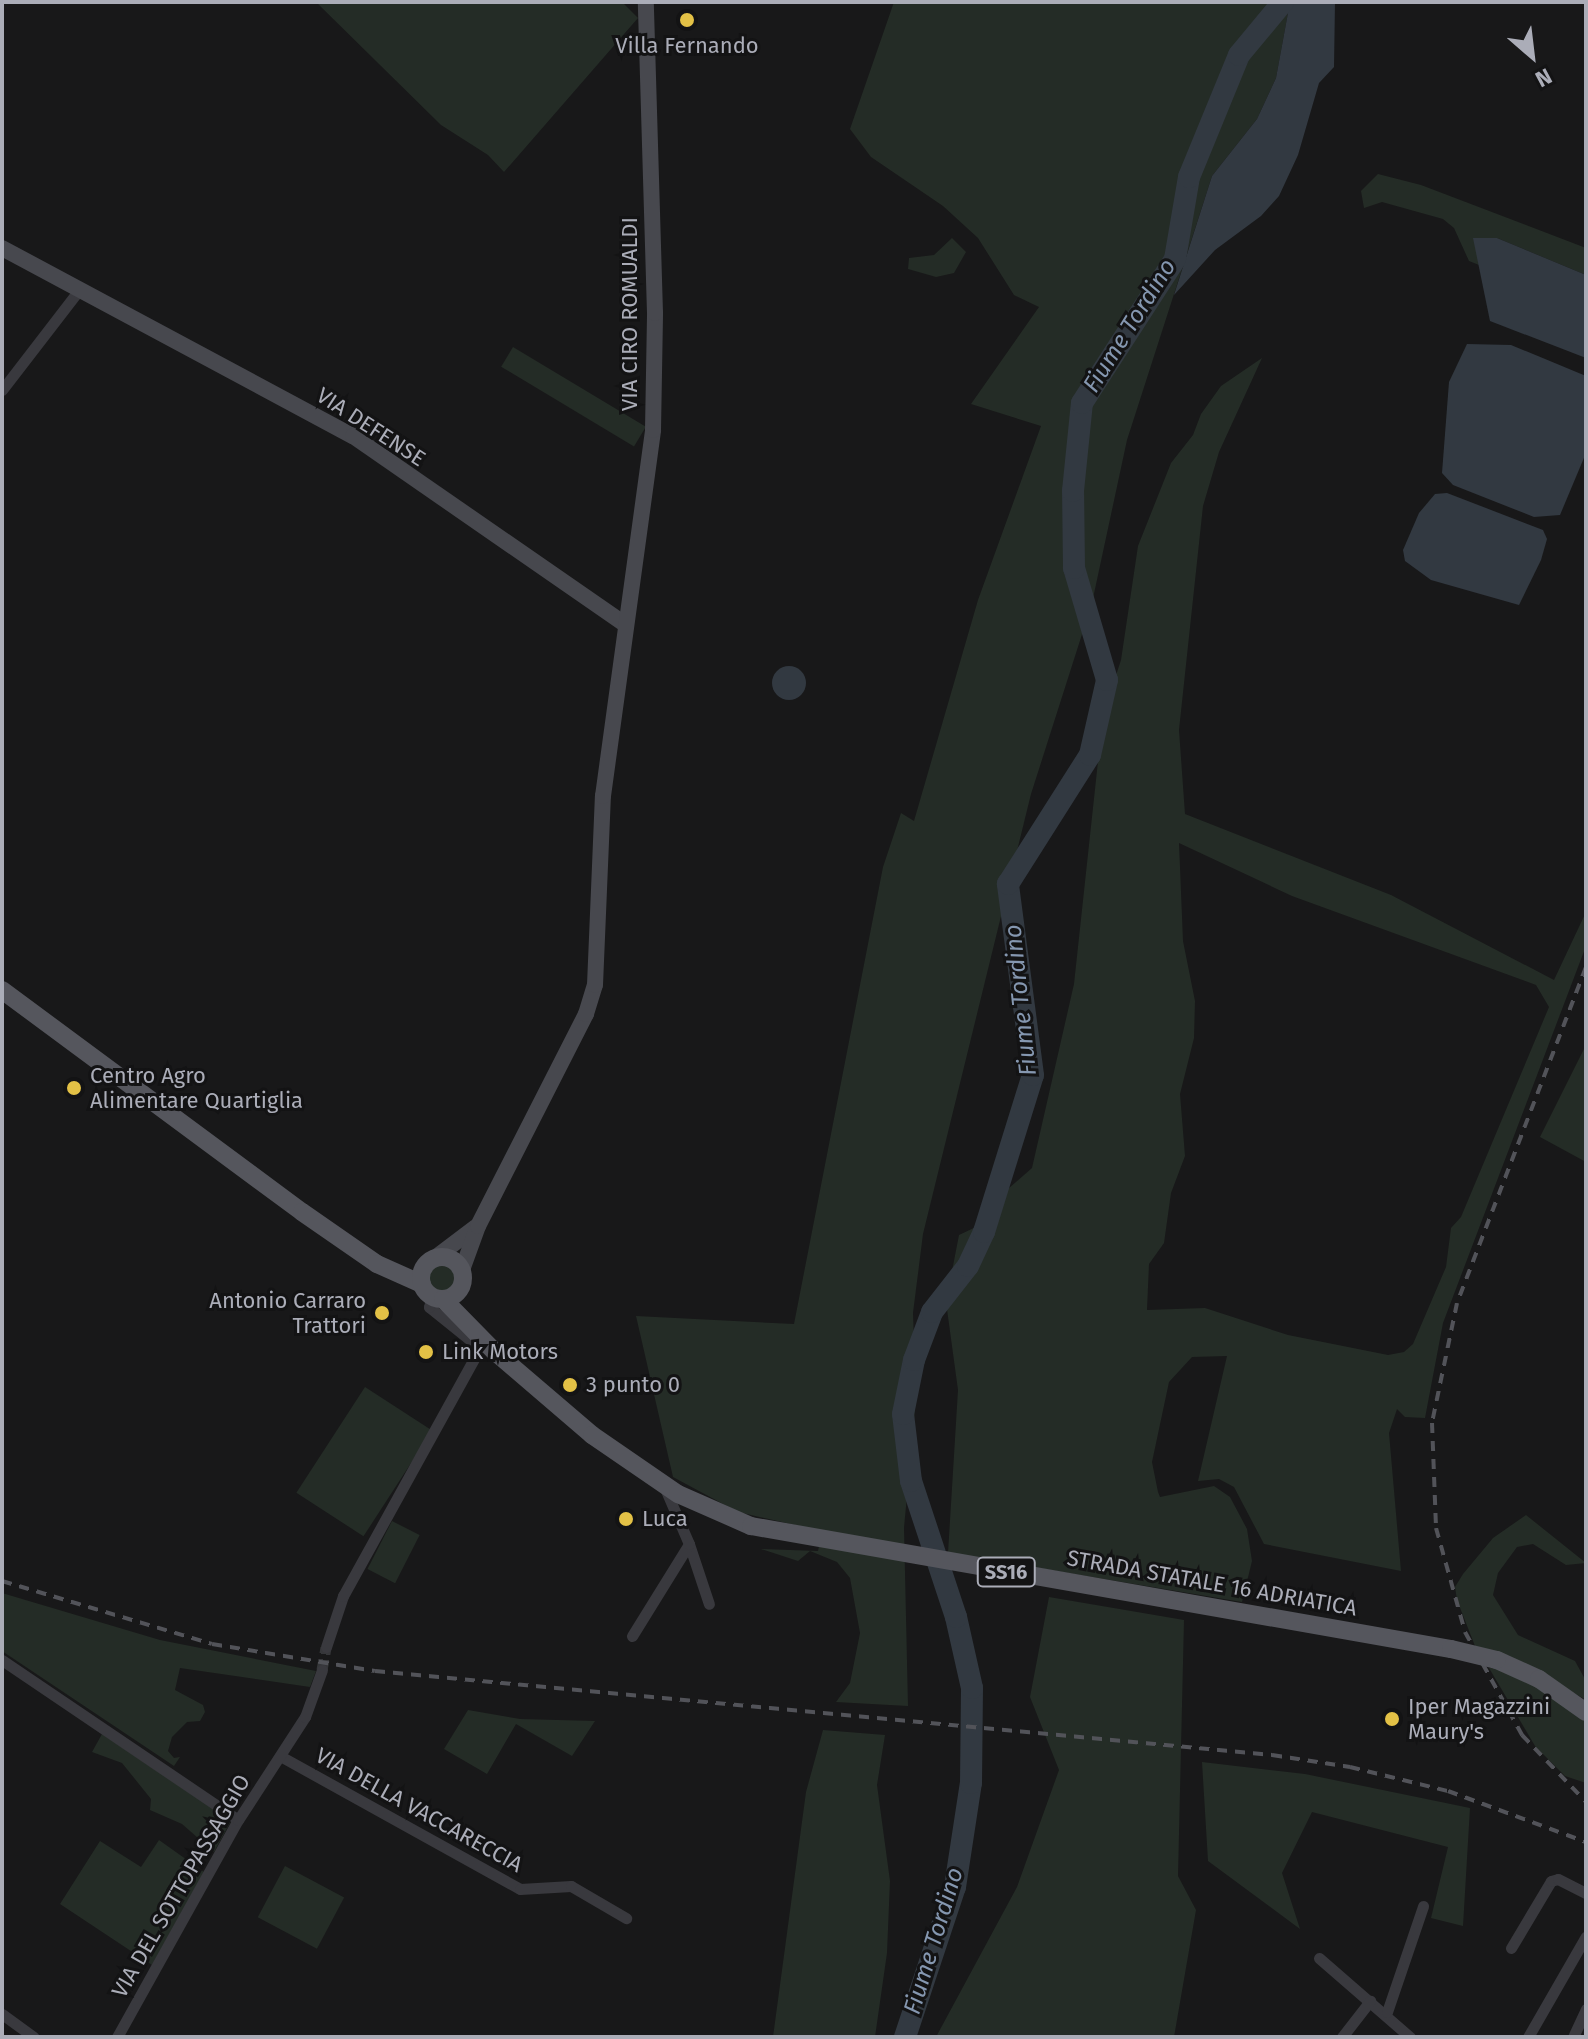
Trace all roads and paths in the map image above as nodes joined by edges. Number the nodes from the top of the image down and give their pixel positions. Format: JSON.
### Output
{"nodes":[{"id":1,"x":646,"y":2,"type":"edge"},
{"id":2,"x":2,"y":248,"type":"edge"},
{"id":3,"x":79,"y":290,"type":"junction"},
{"id":4,"x":2,"y":390,"type":"edge"},
{"id":5,"x":625,"y":624,"type":"junction"},
{"id":6,"x":2,"y":990,"type":"edge"},
{"id":7,"x":478,"y":1226,"type":"junction"},
{"id":8,"x":432,"y":1260,"type":"junction"},
{"id":9,"x":377,"y":1264,"type":"junction"},
{"id":10,"x":463,"y":1274,"type":"junction"},
{"id":11,"x":433,"y":1293,"type":"junction"},
{"id":12,"x":483,"y":1339,"type":"junction"},
{"id":13,"x":671,"y":1490,"type":"junction"},
{"id":14,"x":689,"y":1544,"type":"junction"},
{"id":15,"x":709,"y":1604,"type":"dead end"},
{"id":16,"x":632,"y":1636,"type":"dead end"},
{"id":17,"x":326,"y":1647,"type":"tunnel mouth"},
{"id":18,"x":2,"y":1660,"type":"edge"},
{"id":19,"x":322,"y":1670,"type":"tunnel mouth"},
{"id":20,"x":1584,"y":1710,"type":"edge"},
{"id":21,"x":282,"y":1757,"type":"junction"},
{"id":22,"x":238,"y":1820,"type":"junction"},
{"id":23,"x":1586,"y":1893,"type":"edge"},
{"id":24,"x":1423,"y":1906,"type":"dead end"},
{"id":25,"x":626,"y":1918,"type":"dead end"},
{"id":26,"x":1586,"y":1936,"type":"edge"},
{"id":27,"x":1511,"y":1948,"type":"dead end"},
{"id":28,"x":1319,"y":1958,"type":"dead end"},
{"id":29,"x":1370,"y":2001,"type":"junction"},
{"id":30,"x":1586,"y":2009,"type":"edge"},
{"id":31,"x":1387,"y":2012,"type":"junction"},
{"id":32,"x":2,"y":2014,"type":"edge"},
{"id":33,"x":34,"y":2037,"type":"edge"},
{"id":34,"x":117,"y":2037,"type":"edge"},
{"id":35,"x":1342,"y":2037,"type":"edge"},
{"id":36,"x":1410,"y":2037,"type":"edge"},
{"id":37,"x":1528,"y":2037,"type":"edge"},
{"id":38,"x":1573,"y":2037,"type":"edge"}],
"edges":[{"from":1,"to":5,"type":"main road","name":"VIA CIRO ROMUALDI"},
{"from":2,"to":3,"type":"main road","name":"VIA DEFENSE"},
{"from":3,"to":4,"type":"street"},
{"from":3,"to":5,"type":"main road","name":"VIA DEFENSE"},
{"from":5,"to":7,"type":"main road","name":"VIA CIRO ROMUALDI"},
{"from":6,"to":9,"type":"main road","number":"SS16"},
{"from":7,"to":8,"type":"main road"},
{"from":7,"to":10,"type":"main road","name":"VIA CIRO ROMUALDI"},
{"from":8,"to":9,"type":"main road"},
{"from":8,"to":10,"type":"main road"},
{"from":8,"to":11,"type":"main road"},
{"from":9,"to":11,"type":"main road","number":"SS16"},
{"from":10,"to":11,"type":"main road"},
{"from":10,"to":12,"type":"main road"},
{"from":11,"to":12,"type":"main road","number":"SS16"},
{"from":11,"to":17,"type":"street"},
{"from":12,"to":13,"type":"main road","number":"SS16"},
{"from":13,"to":14,"type":"street"},
{"from":13,"to":20,"type":"main road","name":"STRADA STATALE 16 ADRIATICA","number":"SS16","bridge":true},
{"from":14,"to":15,"type":"street"},
{"from":14,"to":16,"type":"street"},
{"from":18,"to":22,"type":"street"},
{"from":19,"to":21,"type":"street","name":"VIA DEL SOTTOPASSAGGIO"},
{"from":21,"to":22,"type":"street","name":"VIA DEL SOTTOPASSAGGIO"},
{"from":21,"to":25,"type":"street","name":"VIA DELLA VACCARECCIA"},
{"from":22,"to":34,"type":"street","name":"VIA DEL SOTTOPASSAGGIO"},
{"from":23,"to":27,"type":"street"},
{"from":24,"to":31,"type":"street"},
{"from":26,"to":37,"type":"street"},
{"from":28,"to":29,"type":"street"},
{"from":29,"to":31,"type":"street"},
{"from":29,"to":35,"type":"street"},
{"from":30,"to":38,"type":"street"},
{"from":31,"to":36,"type":"street"},
{"from":32,"to":33,"type":"street"}]}
